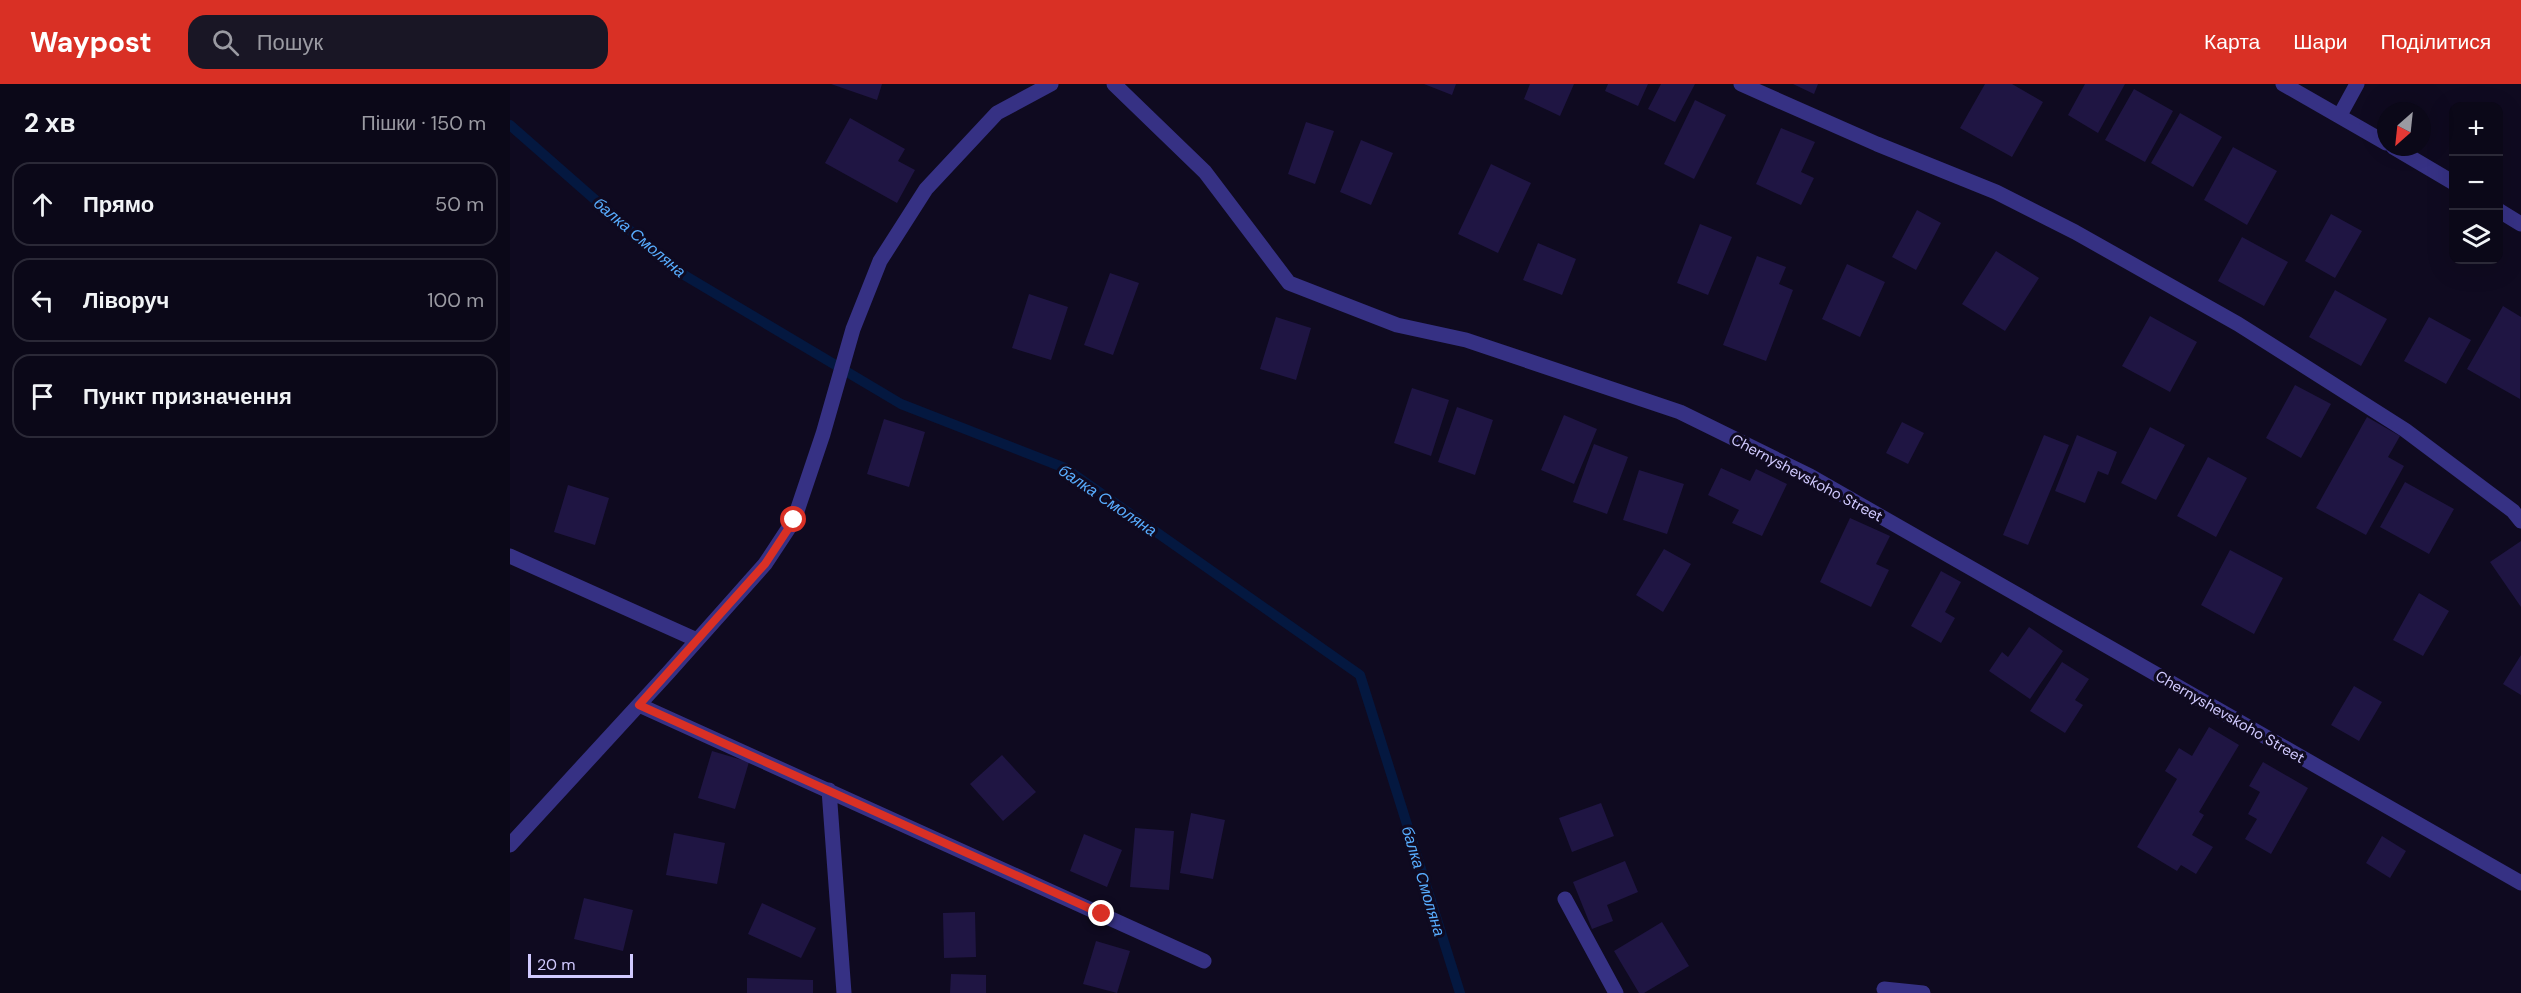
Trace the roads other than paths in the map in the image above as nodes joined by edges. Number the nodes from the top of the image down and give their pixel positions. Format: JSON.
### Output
{"nodes":[{"id":1,"x":1051,"y":84,"type":"edge"},
{"id":2,"x":1114,"y":84,"type":"edge"},
{"id":3,"x":1741,"y":84,"type":"edge"},
{"id":4,"x":2283,"y":84,"type":"edge"},
{"id":5,"x":2356,"y":84,"type":"edge"},
{"id":6,"x":2340,"y":115,"type":"junction"},
{"id":7,"x":2377,"y":138,"type":"edge"},
{"id":8,"x":2408,"y":156,"type":"edge"},
{"id":9,"x":2449,"y":180,"type":"edge"},
{"id":10,"x":2503,"y":213,"type":"edge"},
{"id":11,"x":2521,"y":224,"type":"edge"},
{"id":12,"x":2521,"y":521,"type":"edge"},
{"id":13,"x":510,"y":556,"type":"edge"},
{"id":14,"x":697,"y":640,"type":"junction"},
{"id":15,"x":639,"y":705,"type":"junction"},
{"id":16,"x":829,"y":790,"type":"junction"},
{"id":17,"x":510,"y":845,"type":"edge"},
{"id":18,"x":2521,"y":883,"type":"edge"},
{"id":19,"x":1565,"y":899,"type":"dead end"},
{"id":20,"x":1204,"y":961,"type":"dead end"},
{"id":21,"x":1884,"y":989,"type":"dead end"},
{"id":22,"x":844,"y":993,"type":"edge"},
{"id":23,"x":1616,"y":993,"type":"edge"},
{"id":24,"x":1923,"y":993,"type":"edge"}],
"edges":[{"from":1,"to":14,"type":"street"},
{"from":2,"to":18,"type":"street","name":"Chernyshevskoho Street"},
{"from":3,"to":12,"type":"street"},
{"from":4,"to":6,"type":"street"},
{"from":5,"to":6,"type":"street"},
{"from":6,"to":7,"type":"street"},
{"from":8,"to":9,"type":"street"},
{"from":10,"to":11,"type":"street"},
{"from":13,"to":14,"type":"street"},
{"from":14,"to":15,"type":"street"},
{"from":15,"to":16,"type":"street"},
{"from":15,"to":17,"type":"street"},
{"from":16,"to":20,"type":"street"},
{"from":16,"to":22,"type":"street"},
{"from":19,"to":23,"type":"street"},
{"from":21,"to":24,"type":"street"}]}
